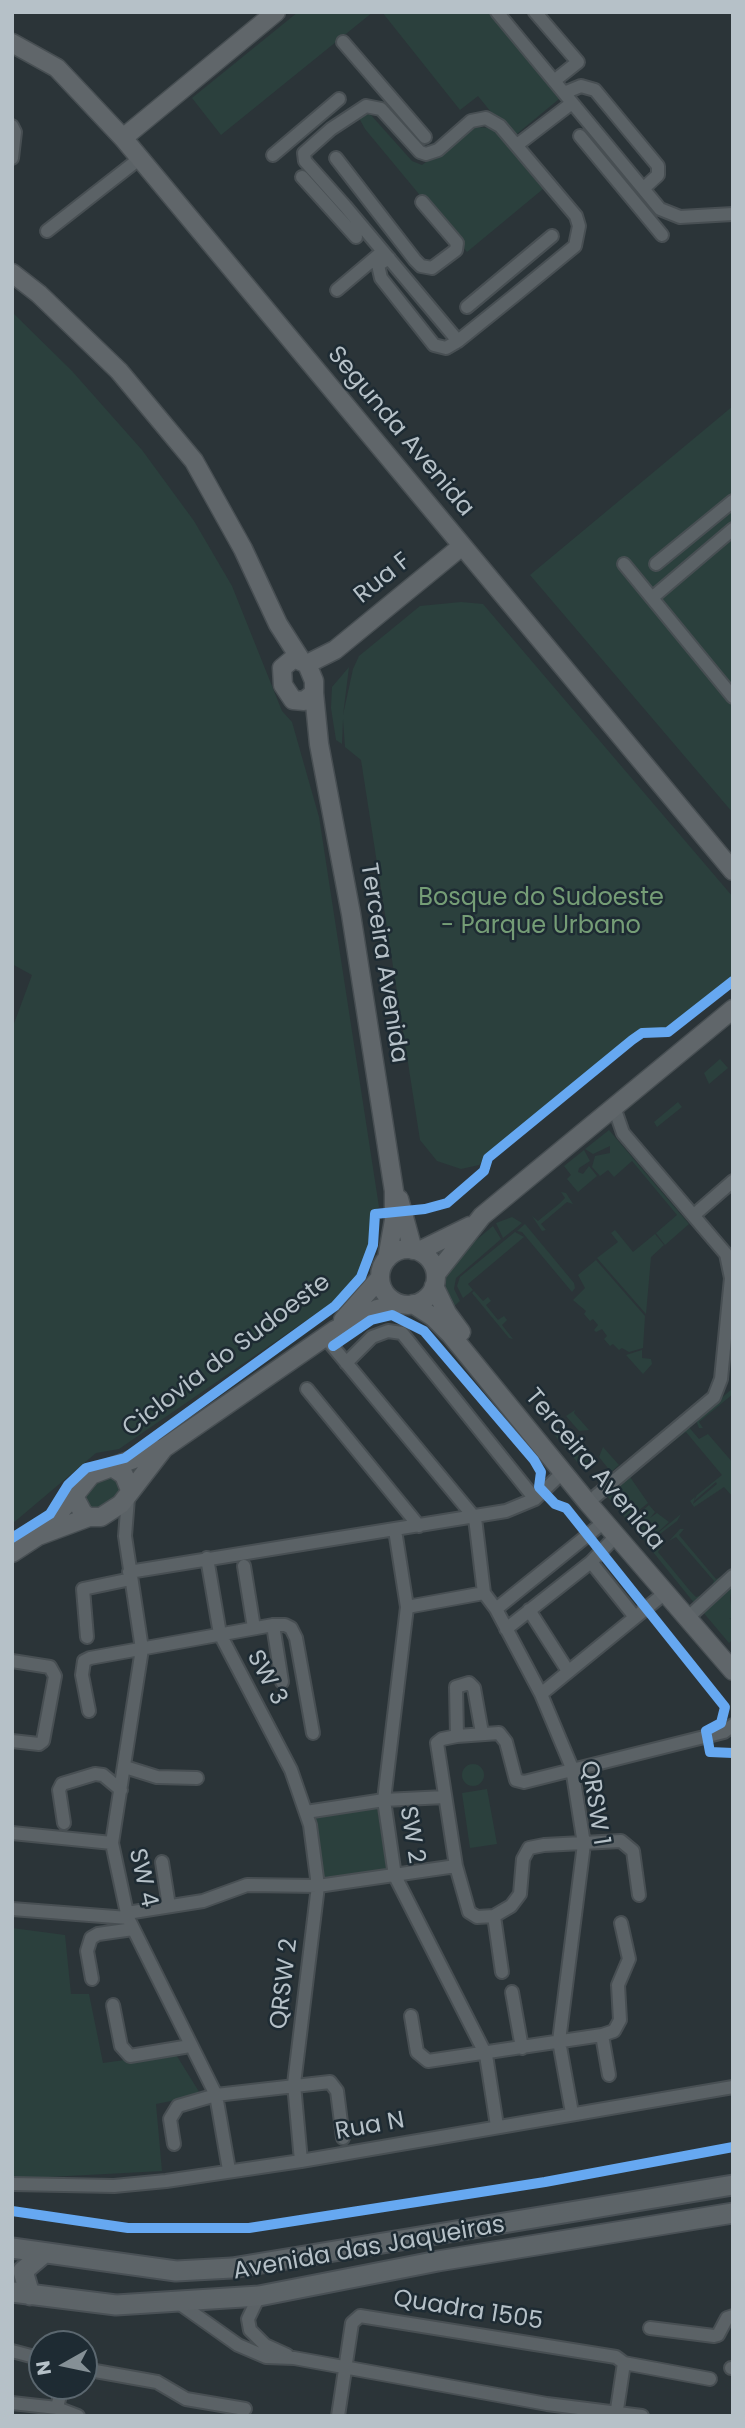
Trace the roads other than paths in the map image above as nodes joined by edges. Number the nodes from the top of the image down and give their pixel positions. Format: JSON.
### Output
{"nodes":[{"id":1,"x":276,"y":12,"type":"edge"},
{"id":2,"x":496,"y":12,"type":"edge"},
{"id":3,"x":535,"y":12,"type":"edge"},
{"id":4,"x":343,"y":42,"type":"dead end"},
{"id":5,"x":12,"y":43,"type":"edge"},
{"id":6,"x":554,"y":81,"type":"junction"},
{"id":7,"x":568,"y":98,"type":"junction"},
{"id":8,"x":339,"y":99,"type":"dead end"},
{"id":9,"x":320,"y":116,"type":"junction"},
{"id":10,"x":400,"y":120,"type":"junction"},
{"id":11,"x":12,"y":126,"type":"edge"},
{"id":12,"x":331,"y":129,"type":"junction"},
{"id":13,"x":580,"y":136,"type":"dead end"},
{"id":14,"x":425,"y":137,"type":"dead end"},
{"id":15,"x":122,"y":138,"type":"junction"},
{"id":16,"x":517,"y":145,"type":"junction"},
{"id":17,"x":273,"y":155,"type":"dead end"},
{"id":18,"x":12,"y":158,"type":"edge"},
{"id":19,"x":336,"y":158,"type":"dead end"},
{"id":20,"x":139,"y":159,"type":"junction"},
{"id":21,"x":619,"y":159,"type":"junction"},
{"id":22,"x":608,"y":170,"type":"junction"},
{"id":23,"x":302,"y":177,"type":"dead end"},
{"id":24,"x":644,"y":188,"type":"junction"},
{"id":25,"x":422,"y":202,"type":"dead end"},
{"id":26,"x":340,"y":210,"type":"junction"},
{"id":27,"x":733,"y":214,"type":"edge"},
{"id":28,"x":383,"y":219,"type":"junction"},
{"id":29,"x":47,"y":231,"type":"dead end"},
{"id":30,"x":362,"y":235,"type":"junction"},
{"id":31,"x":662,"y":235,"type":"dead end"},
{"id":32,"x":552,"y":236,"type":"dead end"},
{"id":33,"x":386,"y":255,"type":"junction"},
{"id":34,"x":12,"y":274,"type":"edge"},
{"id":35,"x":500,"y":278,"type":"junction"},
{"id":36,"x":337,"y":290,"type":"dead end"},
{"id":37,"x":514,"y":296,"type":"junction"},
{"id":38,"x":467,"y":307,"type":"dead end"},
{"id":39,"x":458,"y":341,"type":"junction"},
{"id":40,"x":733,"y":501,"type":"edge"},
{"id":41,"x":733,"y":529,"type":"edge"},
{"id":42,"x":694,"y":533,"type":"junction"},
{"id":43,"x":462,"y":546,"type":"junction"},
{"id":44,"x":709,"y":550,"type":"junction"},
{"id":45,"x":624,"y":564,"type":"dead end"},
{"id":46,"x":656,"y":564,"type":"dead end"},
{"id":47,"x":653,"y":597,"type":"junction"},
{"id":48,"x":278,"y":624,"type":"junction"},
{"id":49,"x":335,"y":650,"type":"junction"},
{"id":50,"x":304,"y":662,"type":"junction"},
{"id":51,"x":282,"y":668,"type":"junction"},
{"id":52,"x":314,"y":687,"type":"junction"},
{"id":53,"x":733,"y":697,"type":"edge"},
{"id":54,"x":293,"y":700,"type":"junction"},
{"id":55,"x":318,"y":744,"type":"junction"},
{"id":56,"x":733,"y":871,"type":"edge"},
{"id":57,"x":733,"y":1009,"type":"edge"},
{"id":58,"x":614,"y":1107,"type":"junction"},
{"id":59,"x":597,"y":1122,"type":"junction"},
{"id":60,"x":623,"y":1133,"type":"junction"},
{"id":61,"x":733,"y":1181,"type":"edge"},
{"id":62,"x":394,"y":1191,"type":"junction"},
{"id":63,"x":694,"y":1215,"type":"junction"},
{"id":64,"x":476,"y":1222,"type":"junction"},
{"id":65,"x":416,"y":1250,"type":"junction"},
{"id":66,"x":387,"y":1259,"type":"junction"},
{"id":67,"x":380,"y":1278,"type":"junction"},
{"id":68,"x":435,"y":1280,"type":"junction"},
{"id":69,"x":407,"y":1304,"type":"junction"},
{"id":70,"x":330,"y":1333,"type":"junction"},
{"id":71,"x":346,"y":1363,"type":"junction"},
{"id":72,"x":307,"y":1389,"type":"dead end"},
{"id":73,"x":164,"y":1448,"type":"junction"},
{"id":74,"x":112,"y":1468,"type":"junction"},
{"id":75,"x":563,"y":1472,"type":"junction"},
{"id":76,"x":129,"y":1493,"type":"junction"},
{"id":77,"x":74,"y":1496,"type":"junction"},
{"id":78,"x":596,"y":1496,"type":"junction"},
{"id":79,"x":536,"y":1499,"type":"junction"},
{"id":80,"x":95,"y":1517,"type":"junction"},
{"id":81,"x":475,"y":1518,"type":"junction"},
{"id":82,"x":419,"y":1526,"type":"junction"},
{"id":83,"x":610,"y":1529,"type":"junction"},
{"id":84,"x":395,"y":1531,"type":"junction"},
{"id":85,"x":38,"y":1536,"type":"junction"},
{"id":86,"x":125,"y":1536,"type":"junction"},
{"id":87,"x":12,"y":1553,"type":"edge"},
{"id":88,"x":207,"y":1558,"type":"junction"},
{"id":89,"x":591,"y":1562,"type":"junction"},
{"id":90,"x":244,"y":1566,"type":"dead end"},
{"id":91,"x":130,"y":1576,"type":"junction"},
{"id":92,"x":733,"y":1576,"type":"edge"},
{"id":93,"x":665,"y":1593,"type":"junction"},
{"id":94,"x":484,"y":1594,"type":"junction"},
{"id":95,"x":407,"y":1607,"type":"junction"},
{"id":96,"x":496,"y":1609,"type":"junction"},
{"id":97,"x":529,"y":1610,"type":"junction"},
{"id":98,"x":694,"y":1612,"type":"junction"},
{"id":99,"x":635,"y":1617,"type":"junction"},
{"id":100,"x":273,"y":1625,"type":"junction"},
{"id":101,"x":254,"y":1628,"type":"junction"},
{"id":102,"x":506,"y":1629,"type":"junction"},
{"id":103,"x":219,"y":1634,"type":"junction"},
{"id":104,"x":87,"y":1637,"type":"dead end"},
{"id":105,"x":142,"y":1649,"type":"junction"},
{"id":106,"x":733,"y":1657,"type":"edge"},
{"id":107,"x":12,"y":1661,"type":"edge"},
{"id":108,"x":568,"y":1671,"type":"junction"},
{"id":109,"x":733,"y":1671,"type":"edge"},
{"id":110,"x":282,"y":1682,"type":"dead end"},
{"id":111,"x":541,"y":1695,"type":"junction"},
{"id":112,"x":89,"y":1711,"type":"dead end"},
{"id":113,"x":730,"y":1731,"type":"edge"},
{"id":114,"x":313,"y":1733,"type":"dead end"},
{"id":115,"x":482,"y":1733,"type":"junction"},
{"id":116,"x":457,"y":1736,"type":"junction"},
{"id":117,"x":12,"y":1741,"type":"edge"},
{"id":118,"x":125,"y":1767,"type":"junction"},
{"id":119,"x":572,"y":1768,"type":"junction"},
{"id":120,"x":197,"y":1777,"type":"dead end"},
{"id":121,"x":121,"y":1790,"type":"junction"},
{"id":122,"x":445,"y":1797,"type":"junction"},
{"id":123,"x":384,"y":1800,"type":"junction"},
{"id":124,"x":306,"y":1812,"type":"junction"},
{"id":125,"x":64,"y":1823,"type":"dead end"},
{"id":126,"x":12,"y":1833,"type":"edge"},
{"id":127,"x":112,"y":1843,"type":"junction"},
{"id":128,"x":584,"y":1844,"type":"junction"},
{"id":129,"x":162,"y":1862,"type":"dead end"},
{"id":130,"x":456,"y":1866,"type":"junction"},
{"id":131,"x":395,"y":1876,"type":"junction"},
{"id":132,"x":318,"y":1886,"type":"junction"},
{"id":133,"x":639,"y":1895,"type":"dead end"},
{"id":134,"x":169,"y":1906,"type":"junction"},
{"id":135,"x":12,"y":1909,"type":"edge"},
{"id":136,"x":494,"y":1916,"type":"junction"},
{"id":137,"x":129,"y":1920,"type":"junction"},
{"id":138,"x":621,"y":1923,"type":"dead end"},
{"id":139,"x":502,"y":1972,"type":"dead end"},
{"id":140,"x":92,"y":1979,"type":"dead end"},
{"id":141,"x":512,"y":1992,"type":"dead end"},
{"id":142,"x":113,"y":2005,"type":"dead end"},
{"id":143,"x":411,"y":2016,"type":"dead end"},
{"id":144,"x":602,"y":2035,"type":"junction"},
{"id":145,"x":559,"y":2042,"type":"junction"},
{"id":146,"x":190,"y":2046,"type":"junction"},
{"id":147,"x":522,"y":2048,"type":"junction"},
{"id":148,"x":486,"y":2055,"type":"junction"},
{"id":149,"x":609,"y":2076,"type":"dead end"},
{"id":150,"x":294,"y":2084,"type":"junction"},
{"id":151,"x":733,"y":2087,"type":"edge"},
{"id":152,"x":216,"y":2095,"type":"junction"},
{"id":153,"x":572,"y":2113,"type":"junction"},
{"id":154,"x":497,"y":2126,"type":"junction"},
{"id":155,"x":343,"y":2138,"type":"dead end"},
{"id":156,"x":174,"y":2144,"type":"dead end"},
{"id":157,"x":301,"y":2161,"type":"junction"},
{"id":158,"x":229,"y":2170,"type":"junction"},
{"id":159,"x":12,"y":2184,"type":"edge"},
{"id":160,"x":733,"y":2185,"type":"edge"},
{"id":161,"x":733,"y":2213,"type":"edge"},
{"id":162,"x":414,"y":2238,"type":"junction"},
{"id":163,"x":12,"y":2248,"type":"edge"},
{"id":164,"x":43,"y":2254,"type":"junction"},
{"id":165,"x":327,"y":2254,"type":"junction"},
{"id":166,"x":418,"y":2265,"type":"junction"},
{"id":167,"x":327,"y":2285,"type":"junction"},
{"id":168,"x":21,"y":2294,"type":"edge"},
{"id":169,"x":259,"y":2296,"type":"junction"},
{"id":170,"x":176,"y":2301,"type":"junction"},
{"id":171,"x":733,"y":2316,"type":"edge"},
{"id":172,"x":650,"y":2328,"type":"dead end"},
{"id":173,"x":294,"y":2358,"type":"junction"},
{"id":174,"x":624,"y":2363,"type":"junction"},
{"id":175,"x":345,"y":2369,"type":"junction"},
{"id":176,"x":98,"y":2371,"type":"edge"},
{"id":177,"x":710,"y":2379,"type":"dead end"},
{"id":178,"x":12,"y":2403,"type":"edge"},
{"id":179,"x":245,"y":2409,"type":"dead end"},
{"id":180,"x":539,"y":2409,"type":"edge"},
{"id":181,"x":67,"y":2413,"type":"edge"},
{"id":182,"x":616,"y":2415,"type":"edge"},
{"id":183,"x":338,"y":2416,"type":"edge"},
{"id":184,"x":642,"y":2416,"type":"edge"}],
"edges":[{"from":1,"to":15,"type":"street"},
{"from":2,"to":6,"type":"street"},
{"from":3,"to":6,"type":"street"},
{"from":4,"to":10,"type":"street"},
{"from":5,"to":15,"type":"street","name":"Segunda Avenida"},
{"from":6,"to":7,"type":"street"},
{"from":7,"to":16,"type":"street"},
{"from":7,"to":21,"type":"street"},
{"from":7,"to":24,"type":"street"},
{"from":8,"to":9,"type":"street"},
{"from":9,"to":12,"type":"street"},
{"from":9,"to":17,"type":"street"},
{"from":10,"to":12,"type":"street"},
{"from":10,"to":14,"type":"street"},
{"from":10,"to":16,"type":"street"},
{"from":11,"to":18,"type":"street"},
{"from":12,"to":26,"type":"street"},
{"from":13,"to":22,"type":"street"},
{"from":15,"to":20,"type":"street","name":"Segunda Avenida"},
{"from":16,"to":37,"type":"street"},
{"from":19,"to":28,"type":"street"},
{"from":20,"to":29,"type":"street"},
{"from":20,"to":43,"type":"street","name":"Segunda Avenida"},
{"from":21,"to":22,"type":"street"},
{"from":21,"to":24,"type":"street"},
{"from":22,"to":31,"type":"street"},
{"from":23,"to":26,"type":"street"},
{"from":24,"to":27,"type":"street"},
{"from":25,"to":28,"type":"street"},
{"from":26,"to":30,"type":"street"},
{"from":28,"to":30,"type":"street"},
{"from":30,"to":33,"type":"street"},
{"from":32,"to":35,"type":"street"},
{"from":33,"to":36,"type":"street"},
{"from":33,"to":39,"type":"street"},
{"from":33,"to":39,"type":"street"},
{"from":34,"to":48,"type":"street"},
{"from":35,"to":37,"type":"street"},
{"from":35,"to":38,"type":"street"},
{"from":37,"to":39,"type":"street"},
{"from":40,"to":42,"type":"street"},
{"from":41,"to":44,"type":"street"},
{"from":42,"to":44,"type":"street"},
{"from":42,"to":46,"type":"street"},
{"from":43,"to":49,"type":"street","name":"Rua F"},
{"from":43,"to":56,"type":"street","name":"Segunda Avenida"},
{"from":44,"to":47,"type":"street"},
{"from":45,"to":47,"type":"street"},
{"from":47,"to":53,"type":"street"},
{"from":48,"to":50,"type":"street"},
{"from":48,"to":51,"type":"street"},
{"from":49,"to":50,"type":"street","name":"Rua F"},
{"from":49,"to":52,"type":"street","name":"Rua F"},
{"from":50,"to":51,"type":"street"},
{"from":50,"to":52,"type":"street"},
{"from":51,"to":54,"type":"street"},
{"from":52,"to":54,"type":"street"},
{"from":52,"to":55,"type":"street","name":"Terceira Avenida"},
{"from":54,"to":55,"type":"street","name":"Terceira Avenida"},
{"from":55,"to":62,"type":"street","name":"Terceira Avenida"},
{"from":57,"to":58,"type":"street"},
{"from":58,"to":59,"type":"street"},
{"from":58,"to":60,"type":"street"},
{"from":59,"to":60,"type":"street"},
{"from":59,"to":64,"type":"street"},
{"from":60,"to":63,"type":"street"},
{"from":61,"to":63,"type":"street"},
{"from":62,"to":65,"type":"street"},
{"from":62,"to":66,"type":"street"},
{"from":63,"to":78,"type":"street"},
{"from":64,"to":65,"type":"street"},
{"from":64,"to":68,"type":"street"},
{"from":65,"to":66,"type":"street"},
{"from":65,"to":68,"type":"street"},
{"from":66,"to":67,"type":"street"},
{"from":67,"to":69,"type":"street"},
{"from":67,"to":70,"type":"street"},
{"from":68,"to":69,"type":"street"},
{"from":68,"to":78,"type":"street","name":"Terceira Avenida"},
{"from":69,"to":70,"type":"street"},
{"from":69,"to":75,"type":"street","name":"Terceira Avenida"},
{"from":70,"to":71,"type":"street"},
{"from":70,"to":73,"type":"street"},
{"from":71,"to":79,"type":"street"},
{"from":71,"to":81,"type":"street"},
{"from":72,"to":82,"type":"street"},
{"from":73,"to":74,"type":"street"},
{"from":73,"to":76,"type":"street"},
{"from":74,"to":76,"type":"street"},
{"from":74,"to":77,"type":"street"},
{"from":75,"to":79,"type":"street"},
{"from":75,"to":83,"type":"street","name":"Terceira Avenida"},
{"from":76,"to":80,"type":"street"},
{"from":76,"to":86,"type":"street","name":"SW 4"},
{"from":77,"to":80,"type":"street"},
{"from":77,"to":85,"type":"street"},
{"from":78,"to":98,"type":"street","name":"Terceira Avenida"},
{"from":79,"to":81,"type":"street"},
{"from":80,"to":85,"type":"street"},
{"from":80,"to":86,"type":"street"},
{"from":81,"to":82,"type":"street"},
{"from":81,"to":94,"type":"street"},
{"from":82,"to":84,"type":"street"},
{"from":83,"to":89,"type":"street"},
{"from":83,"to":93,"type":"street","name":"Terceira Avenida"},
{"from":83,"to":96,"type":"street"},
{"from":84,"to":88,"type":"street"},
{"from":84,"to":95,"type":"street","name":"SW 2"},
{"from":85,"to":87,"type":"street"},
{"from":86,"to":91,"type":"street","name":"SW 4"},
{"from":88,"to":91,"type":"street"},
{"from":88,"to":103,"type":"street","name":"SW 3"},
{"from":89,"to":97,"type":"street"},
{"from":89,"to":99,"type":"street"},
{"from":90,"to":101,"type":"street"},
{"from":91,"to":104,"type":"street"},
{"from":91,"to":105,"type":"street","name":"SW 4"},
{"from":92,"to":98,"type":"street"},
{"from":93,"to":99,"type":"street"},
{"from":93,"to":109,"type":"street","name":"Terceira Avenida"},
{"from":94,"to":95,"type":"street"},
{"from":94,"to":96,"type":"street","name":"QRSW 1"},
{"from":95,"to":123,"type":"street","name":"SW 2"},
{"from":96,"to":102,"type":"street","name":"QRSW 1"},
{"from":97,"to":102,"type":"street"},
{"from":97,"to":108,"type":"street"},
{"from":98,"to":106,"type":"street","name":"Terceira Avenida"},
{"from":99,"to":108,"type":"street"},
{"from":100,"to":101,"type":"street"},
{"from":100,"to":110,"type":"street"},
{"from":100,"to":114,"type":"street"},
{"from":101,"to":103,"type":"street"},
{"from":102,"to":111,"type":"street","name":"QRSW 1"},
{"from":103,"to":105,"type":"street"},
{"from":103,"to":124,"type":"street","name":"SW 3"},
{"from":105,"to":112,"type":"street"},
{"from":105,"to":118,"type":"street","name":"SW 4"},
{"from":107,"to":117,"type":"street"},
{"from":108,"to":111,"type":"street"},
{"from":111,"to":119,"type":"street","name":"QRSW 1"},
{"from":113,"to":119,"type":"street"},
{"from":115,"to":116,"type":"street"},
{"from":115,"to":116,"type":"street"},
{"from":115,"to":119,"type":"street"},
{"from":116,"to":122,"type":"street"},
{"from":118,"to":120,"type":"street"},
{"from":118,"to":121,"type":"street","name":"SW 4"},
{"from":119,"to":128,"type":"street","name":"QRSW 1"},
{"from":121,"to":125,"type":"street"},
{"from":121,"to":127,"type":"street","name":"SW 4"},
{"from":122,"to":123,"type":"street"},
{"from":122,"to":130,"type":"street"},
{"from":123,"to":124,"type":"street"},
{"from":123,"to":131,"type":"street","name":"SW 2"},
{"from":124,"to":132,"type":"street","name":"QRSW 2"},
{"from":126,"to":127,"type":"street"},
{"from":127,"to":137,"type":"street","name":"SW 4"},
{"from":128,"to":133,"type":"street"},
{"from":128,"to":136,"type":"street"},
{"from":128,"to":145,"type":"street","name":"QRSW 1"},
{"from":129,"to":134,"type":"street"},
{"from":130,"to":131,"type":"street"},
{"from":130,"to":136,"type":"street"},
{"from":131,"to":132,"type":"street"},
{"from":131,"to":148,"type":"street","name":"SW 2"},
{"from":132,"to":134,"type":"street"},
{"from":132,"to":150,"type":"street","name":"QRSW 2"},
{"from":134,"to":137,"type":"street"},
{"from":135,"to":137,"type":"street"},
{"from":136,"to":139,"type":"street"},
{"from":137,"to":140,"type":"street"},
{"from":137,"to":146,"type":"street","name":"SW 4"},
{"from":138,"to":144,"type":"street"},
{"from":141,"to":147,"type":"street"},
{"from":142,"to":146,"type":"street"},
{"from":143,"to":148,"type":"street"},
{"from":144,"to":145,"type":"street"},
{"from":144,"to":149,"type":"street"},
{"from":145,"to":147,"type":"street"},
{"from":145,"to":153,"type":"street","name":"QRSW 1"},
{"from":146,"to":152,"type":"street","name":"SW 4"},
{"from":147,"to":148,"type":"street"},
{"from":148,"to":154,"type":"street","name":"SW 2"},
{"from":150,"to":152,"type":"street"},
{"from":150,"to":155,"type":"street"},
{"from":150,"to":157,"type":"street","name":"QRSW 2"},
{"from":151,"to":153,"type":"street","name":"Rua N"},
{"from":152,"to":156,"type":"street"},
{"from":152,"to":158,"type":"street","name":"SW 4"},
{"from":153,"to":154,"type":"street","name":"Rua N"},
{"from":154,"to":157,"type":"street","name":"Rua N"},
{"from":157,"to":158,"type":"street","name":"Rua N"},
{"from":158,"to":159,"type":"street","name":"Rua N"},
{"from":160,"to":162,"type":"main road","name":"Avenida das Jaqueiras"},
{"from":161,"to":166,"type":"main road","name":"Avenida das Jaqueiras"},
{"from":162,"to":165,"type":"main road","name":"Avenida das Jaqueiras"},
{"from":162,"to":166,"type":"main road"},
{"from":163,"to":164,"type":"main road"},
{"from":164,"to":165,"type":"main road","name":"Avenida das Jaqueiras"},
{"from":164,"to":168,"type":"main road"},
{"from":165,"to":167,"type":"main road"},
{"from":166,"to":167,"type":"main road","name":"Avenida das Jaqueiras"},
{"from":167,"to":169,"type":"main road","name":"Avenida das Jaqueiras"},
{"from":168,"to":170,"type":"main road","name":"Avenida das Jaqueiras"},
{"from":169,"to":170,"type":"main road","name":"Avenida das Jaqueiras"},
{"from":169,"to":173,"type":"street"},
{"from":170,"to":173,"type":"street"},
{"from":171,"to":172,"type":"street"},
{"from":173,"to":175,"type":"street"},
{"from":174,"to":175,"type":"street","name":"Quadra 1505"},
{"from":174,"to":177,"type":"street","name":"Quadra 1505"},
{"from":174,"to":182,"type":"street"},
{"from":175,"to":180,"type":"street"},
{"from":175,"to":183,"type":"street","name":"Quadra 1505"},
{"from":176,"to":179,"type":"street"},
{"from":178,"to":181,"type":"street"},
{"from":180,"to":182,"type":"street"},
{"from":182,"to":184,"type":"street"}]}
